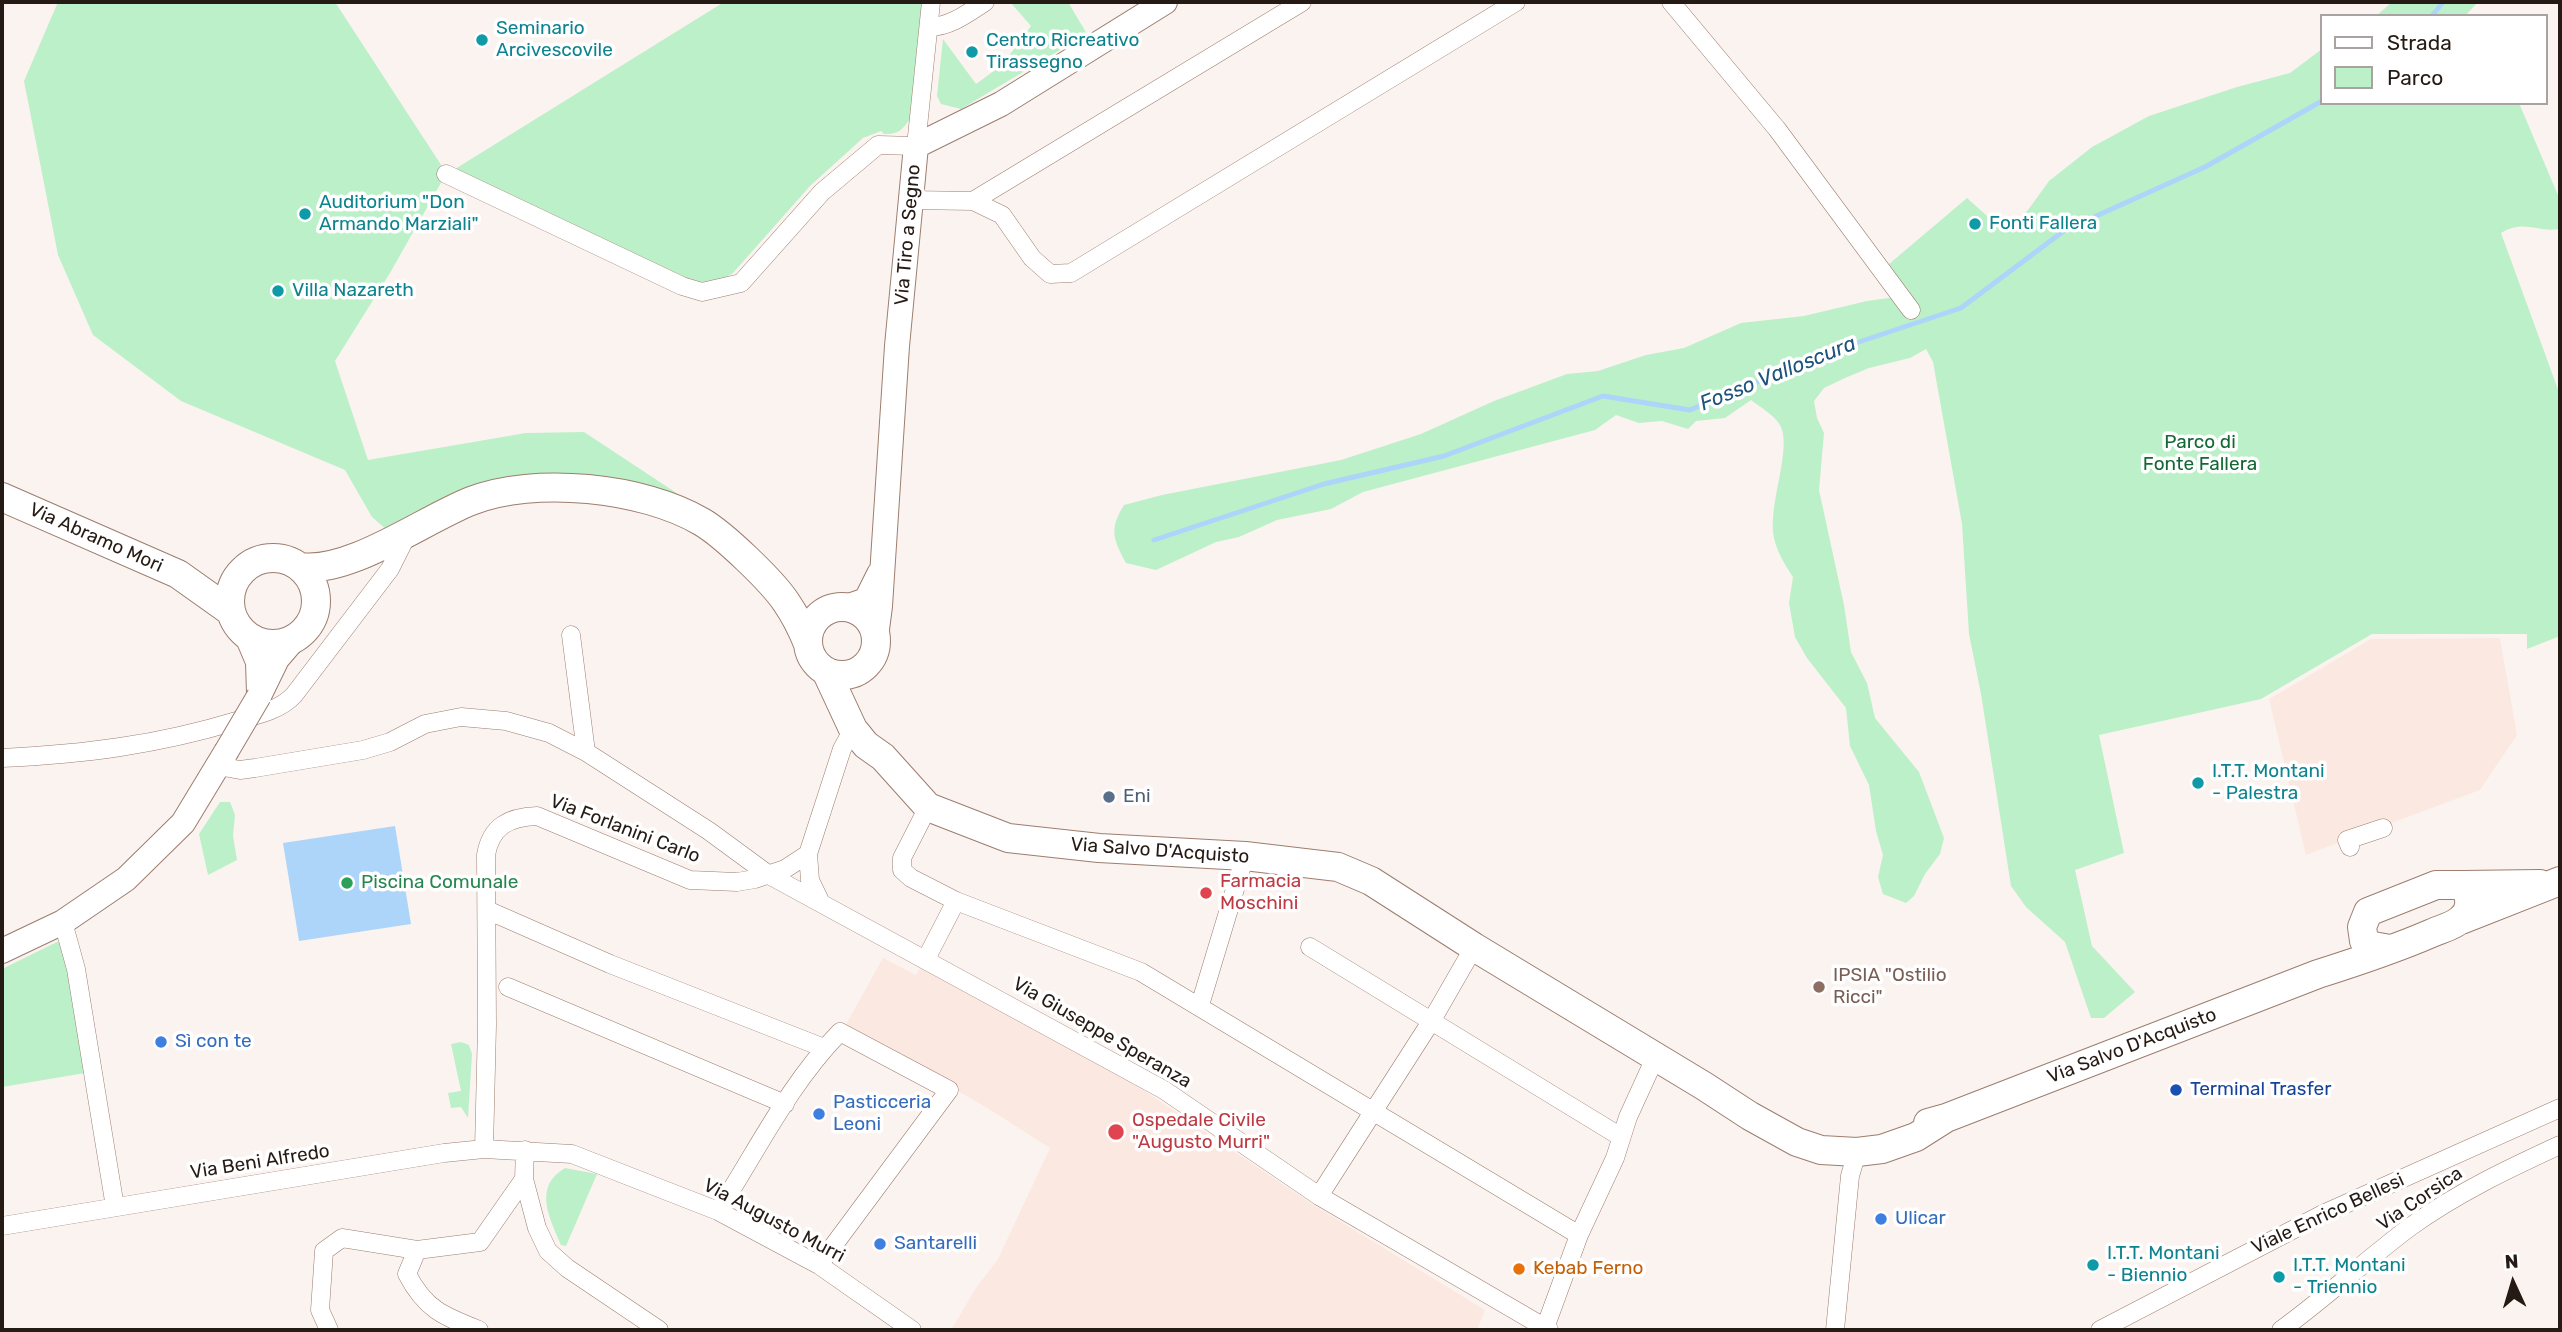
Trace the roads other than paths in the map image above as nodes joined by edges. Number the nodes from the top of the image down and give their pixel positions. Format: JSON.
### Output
{"nodes":[{"id":1,"x":931,"y":2,"type":"edge"},
{"id":2,"x":985,"y":2,"type":"edge"},
{"id":3,"x":1165,"y":2,"type":"edge"},
{"id":4,"x":1302,"y":2,"type":"edge"},
{"id":5,"x":1516,"y":2,"type":"edge"},
{"id":6,"x":1671,"y":2,"type":"edge"},
{"id":7,"x":929,"y":27,"type":"junction"},
{"id":8,"x":916,"y":146,"type":"junction"},
{"id":9,"x":446,"y":174,"type":"dead end"},
{"id":10,"x":910,"y":200,"type":"junction"},
{"id":11,"x":973,"y":201,"type":"junction"},
{"id":12,"x":1911,"y":310,"type":"dead end"},
{"id":13,"x":6,"y":497,"type":"edge"},
{"id":14,"x":409,"y":531,"type":"junction"},
{"id":15,"x":349,"y":560,"type":"junction"},
{"id":16,"x":300,"y":567,"type":"junction"},
{"id":17,"x":881,"y":570,"type":"junction"},
{"id":18,"x":178,"y":574,"type":"junction"},
{"id":19,"x":238,"y":576,"type":"junction"},
{"id":20,"x":785,"y":600,"type":"junction"},
{"id":21,"x":316,"y":601,"type":"junction"},
{"id":22,"x":837,"y":609,"type":"junction"},
{"id":23,"x":230,"y":611,"type":"junction"},
{"id":24,"x":571,"y":635,"type":"dead end"},
{"id":25,"x":247,"y":636,"type":"junction"},
{"id":26,"x":876,"y":637,"type":"junction"},
{"id":27,"x":295,"y":638,"type":"junction"},
{"id":28,"x":808,"y":644,"type":"junction"},
{"id":29,"x":826,"y":671,"type":"junction"},
{"id":30,"x":857,"y":671,"type":"junction"},
{"id":31,"x":259,"y":696,"type":"junction"},
{"id":32,"x":853,"y":729,"type":"junction"},
{"id":33,"x":586,"y":752,"type":"junction"},
{"id":34,"x":878,"y":753,"type":"junction"},
{"id":35,"x":2,"y":758,"type":"edge"},
{"id":36,"x":222,"y":759,"type":"junction"},
{"id":37,"x":928,"y":807,"type":"junction"},
{"id":38,"x":2383,"y":828,"type":"dead end"},
{"id":39,"x":2350,"y":847,"type":"dead end"},
{"id":40,"x":808,"y":854,"type":"junction"},
{"id":41,"x":1245,"y":856,"type":"junction"},
{"id":42,"x":769,"y":875,"type":"junction"},
{"id":43,"x":2553,"y":883,"type":"edge"},
{"id":44,"x":2464,"y":885,"type":"junction"},
{"id":45,"x":820,"y":901,"type":"junction"},
{"id":46,"x":956,"y":901,"type":"junction"},
{"id":47,"x":487,"y":910,"type":"junction"},
{"id":48,"x":2368,"y":912,"type":"junction"},
{"id":49,"x":2461,"y":920,"type":"junction"},
{"id":50,"x":63,"y":922,"type":"junction"},
{"id":51,"x":1310,"y":947,"type":"dead end"},
{"id":52,"x":1474,"y":947,"type":"junction"},
{"id":53,"x":2390,"y":949,"type":"junction"},
{"id":54,"x":2,"y":951,"type":"edge"},
{"id":55,"x":926,"y":959,"type":"junction"},
{"id":56,"x":2318,"y":974,"type":"junction"},
{"id":57,"x":508,"y":987,"type":"dead end"},
{"id":58,"x":1200,"y":1005,"type":"junction"},
{"id":59,"x":1432,"y":1020,"type":"junction"},
{"id":60,"x":824,"y":1048,"type":"junction"},
{"id":61,"x":1655,"y":1058,"type":"junction"},
{"id":62,"x":1704,"y":1086,"type":"junction"},
{"id":63,"x":785,"y":1104,"type":"junction"},
{"id":64,"x":2560,"y":1109,"type":"edge"},
{"id":65,"x":1373,"y":1111,"type":"junction"},
{"id":66,"x":1946,"y":1118,"type":"junction"},
{"id":67,"x":1621,"y":1137,"type":"junction"},
{"id":68,"x":2560,"y":1145,"type":"edge"},
{"id":69,"x":484,"y":1149,"type":"junction"},
{"id":70,"x":525,"y":1150,"type":"junction"},
{"id":71,"x":1857,"y":1152,"type":"junction"},
{"id":72,"x":524,"y":1179,"type":"junction"},
{"id":73,"x":1319,"y":1196,"type":"junction"},
{"id":74,"x":115,"y":1207,"type":"junction"},
{"id":75,"x":718,"y":1211,"type":"junction"},
{"id":76,"x":2,"y":1226,"type":"edge"},
{"id":77,"x":1579,"y":1235,"type":"junction"},
{"id":78,"x":417,"y":1250,"type":"junction"},
{"id":79,"x":819,"y":1265,"type":"junction"},
{"id":80,"x":1547,"y":1329,"type":"edge"},
{"id":81,"x":329,"y":1330,"type":"edge"},
{"id":82,"x":479,"y":1330,"type":"edge"},
{"id":83,"x":659,"y":1330,"type":"edge"},
{"id":84,"x":912,"y":1330,"type":"edge"},
{"id":85,"x":1835,"y":1330,"type":"edge"},
{"id":86,"x":2100,"y":1330,"type":"edge"},
{"id":87,"x":2281,"y":1330,"type":"edge"}],
"edges":[{"from":1,"to":7,"type":"street"},
{"from":2,"to":7,"type":"street"},
{"from":3,"to":8,"type":"main road","name":"Via Tiro a Segno"},
{"from":4,"to":11,"type":"street"},
{"from":5,"to":11,"type":"street"},
{"from":6,"to":12,"type":"street"},
{"from":7,"to":8,"type":"street"},
{"from":8,"to":9,"type":"street"},
{"from":8,"to":10,"type":"main road","name":"Via Tiro a Segno"},
{"from":10,"to":11,"type":"street"},
{"from":10,"to":17,"type":"main road","name":"Via Tiro a Segno"},
{"from":13,"to":18,"type":"main road","name":"Via Abramo Mori"},
{"from":14,"to":15,"type":"main road"},
{"from":14,"to":20,"type":"main road"},
{"from":14,"to":35,"type":"street"},
{"from":15,"to":16,"type":"main road"},
{"from":15,"to":21,"type":"main road"},
{"from":16,"to":19,"type":"main road"},
{"from":16,"to":21,"type":"main road"},
{"from":17,"to":22,"type":"main road","name":"Via Tiro a Segno"},
{"from":17,"to":26,"type":"main road","name":"Via Tiro a Segno"},
{"from":18,"to":19,"type":"main road","name":"Via Abramo Mori"},
{"from":18,"to":23,"type":"main road","name":"Via Abramo Mori"},
{"from":19,"to":23,"type":"main road"},
{"from":20,"to":22,"type":"main road"},
{"from":20,"to":28,"type":"main road"},
{"from":21,"to":27,"type":"main road"},
{"from":22,"to":26,"type":"main road"},
{"from":22,"to":28,"type":"main road"},
{"from":23,"to":25,"type":"main road"},
{"from":24,"to":33,"type":"street"},
{"from":25,"to":27,"type":"main road"},
{"from":25,"to":31,"type":"main road"},
{"from":26,"to":30,"type":"main road"},
{"from":27,"to":31,"type":"main road"},
{"from":28,"to":29,"type":"main road"},
{"from":29,"to":30,"type":"main road"},
{"from":29,"to":32,"type":"main road"},
{"from":30,"to":34,"type":"main road"},
{"from":31,"to":36,"type":"main road","bridge":true},
{"from":32,"to":34,"type":"main road"},
{"from":32,"to":40,"type":"street"},
{"from":33,"to":36,"type":"street","name":"Via Giuseppe Speranza"},
{"from":33,"to":42,"type":"street","name":"Via Giuseppe Speranza"},
{"from":34,"to":37,"type":"main road","name":"Via Salvo D'Acquisto"},
{"from":36,"to":50,"type":"main road"},
{"from":37,"to":41,"type":"main road","name":"Via Salvo D'Acquisto"},
{"from":37,"to":46,"type":"street"},
{"from":38,"to":39,"type":"street"},
{"from":40,"to":42,"type":"street"},
{"from":40,"to":45,"type":"street"},
{"from":41,"to":52,"type":"main road","name":"Via Salvo D'Acquisto"},
{"from":41,"to":58,"type":"street"},
{"from":42,"to":45,"type":"street","name":"Via Giuseppe Speranza"},
{"from":42,"to":47,"type":"street","name":"Via Forlanini Carlo"},
{"from":43,"to":44,"type":"main road","name":"Via Salvo D'Acquisto"},
{"from":43,"to":49,"type":"main road","name":"Via Salvo D'Acquisto"},
{"from":44,"to":48,"type":"main road","name":"Via Salvo D'Acquisto"},
{"from":44,"to":49,"type":"main road"},
{"from":45,"to":55,"type":"street","name":"Via Giuseppe Speranza"},
{"from":46,"to":55,"type":"street"},
{"from":46,"to":58,"type":"street"},
{"from":47,"to":60,"type":"street"},
{"from":47,"to":69,"type":"street","name":"Via Forlanini Carlo"},
{"from":48,"to":53,"type":"main road"},
{"from":48,"to":56,"type":"main road","name":"Via Salvo D'Acquisto"},
{"from":49,"to":53,"type":"main road","name":"Via Salvo D'Acquisto"},
{"from":50,"to":54,"type":"main road"},
{"from":50,"to":74,"type":"street"},
{"from":51,"to":59,"type":"street"},
{"from":52,"to":59,"type":"street"},
{"from":52,"to":61,"type":"main road","name":"Via Salvo D'Acquisto"},
{"from":53,"to":56,"type":"main road","name":"Via Salvo D'Acquisto"},
{"from":55,"to":73,"type":"street","name":"Via Giuseppe Speranza"},
{"from":56,"to":66,"type":"main road","name":"Via Salvo D'Acquisto"},
{"from":57,"to":63,"type":"street"},
{"from":58,"to":65,"type":"street"},
{"from":59,"to":65,"type":"street"},
{"from":59,"to":67,"type":"street"},
{"from":60,"to":63,"type":"street"},
{"from":60,"to":79,"type":"street"},
{"from":61,"to":62,"type":"main road","name":"Via Salvo D'Acquisto"},
{"from":61,"to":67,"type":"street"},
{"from":62,"to":66,"type":"main road","name":"Via Salvo D'Acquisto"},
{"from":62,"to":71,"type":"main road","name":"Via Salvo D'Acquisto"},
{"from":63,"to":75,"type":"street"},
{"from":64,"to":86,"type":"street","name":"Viale Enrico Bellesi"},
{"from":65,"to":73,"type":"street"},
{"from":65,"to":77,"type":"street"},
{"from":66,"to":71,"type":"main road","name":"Via Salvo D'Acquisto"},
{"from":67,"to":77,"type":"street"},
{"from":68,"to":87,"type":"street","name":"Via Corsica"},
{"from":69,"to":70,"type":"street","name":"Via Beni Alfredo"},
{"from":69,"to":74,"type":"street","name":"Via Beni Alfredo"},
{"from":70,"to":72,"type":"street"},
{"from":70,"to":75,"type":"street","name":"Via Augusto Murri"},
{"from":71,"to":85,"type":"street"},
{"from":72,"to":78,"type":"street"},
{"from":72,"to":83,"type":"street"},
{"from":73,"to":80,"type":"street","name":"Via Giuseppe Speranza"},
{"from":74,"to":76,"type":"street","name":"Via Beni Alfredo"},
{"from":75,"to":79,"type":"street","name":"Via Augusto Murri"},
{"from":77,"to":80,"type":"street"},
{"from":78,"to":81,"type":"street"},
{"from":78,"to":82,"type":"street"},
{"from":79,"to":84,"type":"street","name":"Via Augusto Murri"}]}
